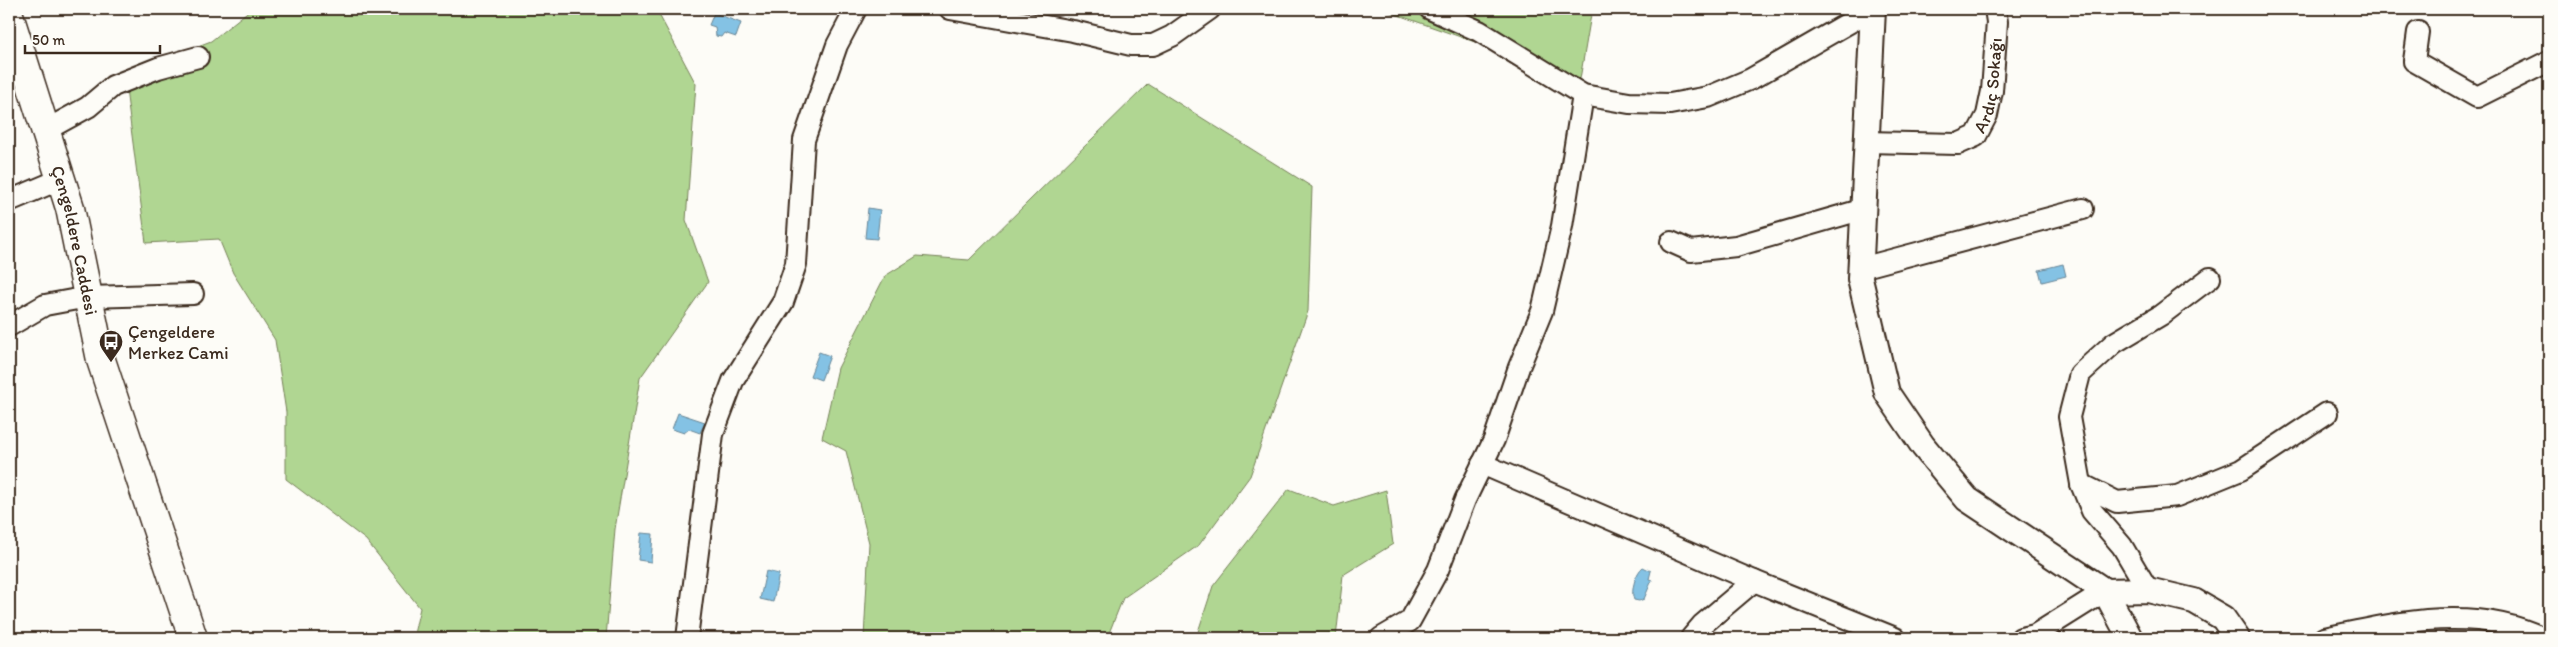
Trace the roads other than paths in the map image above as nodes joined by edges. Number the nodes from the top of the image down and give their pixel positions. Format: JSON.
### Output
{"nodes":[{"id":1,"x":856,"y":9,"type":"edge"},
{"id":2,"x":950,"y":9,"type":"edge"},
{"id":3,"x":1210,"y":9,"type":"edge"},
{"id":4,"x":1430,"y":9,"type":"edge"},
{"id":5,"x":1873,"y":9,"type":"edge"},
{"id":6,"x":1995,"y":9,"type":"edge"},
{"id":7,"x":9,"y":15,"type":"edge"},
{"id":8,"x":2418,"y":32,"type":"dead end"},
{"id":9,"x":198,"y":57,"type":"dead end"},
{"id":10,"x":2549,"y":61,"type":"edge"},
{"id":11,"x":1583,"y":95,"type":"junction"},
{"id":12,"x":46,"y":130,"type":"junction"},
{"id":13,"x":1865,"y":142,"type":"junction"},
{"id":14,"x":61,"y":179,"type":"junction"},
{"id":15,"x":9,"y":201,"type":"edge"},
{"id":16,"x":1864,"y":209,"type":"junction"},
{"id":17,"x":2083,"y":209,"type":"dead end"},
{"id":18,"x":1670,"y":242,"type":"dead end"},
{"id":19,"x":1861,"y":268,"type":"junction"},
{"id":20,"x":2210,"y":278,"type":"dead end"},
{"id":21,"x":193,"y":294,"type":"dead end"},
{"id":22,"x":88,"y":297,"type":"junction"},
{"id":23,"x":9,"y":326,"type":"edge"},
{"id":24,"x":2327,"y":413,"type":"dead end"},
{"id":25,"x":1482,"y":464,"type":"junction"},
{"id":26,"x":2081,"y":484,"type":"junction"},
{"id":27,"x":1754,"y":581,"type":"junction"},
{"id":28,"x":2105,"y":590,"type":"junction"},
{"id":29,"x":2148,"y":590,"type":"junction"},
{"id":30,"x":193,"y":638,"type":"edge"},
{"id":31,"x":687,"y":638,"type":"edge"},
{"id":32,"x":1381,"y":638,"type":"edge"},
{"id":33,"x":1691,"y":638,"type":"edge"},
{"id":34,"x":1895,"y":638,"type":"edge"},
{"id":35,"x":2021,"y":638,"type":"edge"},
{"id":36,"x":2130,"y":638,"type":"edge"},
{"id":37,"x":2236,"y":638,"type":"edge"},
{"id":38,"x":2324,"y":638,"type":"edge"},
{"id":39,"x":2543,"y":638,"type":"edge"}],
"edges":[{"from":1,"to":31,"type":"street"},
{"from":2,"to":3,"type":"street"},
{"from":4,"to":11,"type":"street"},
{"from":5,"to":11,"type":"street"},
{"from":5,"to":13,"type":"street"},
{"from":6,"to":13,"type":"street","name":"Ardıç Sokağı"},
{"from":7,"to":12,"type":"main road","name":"Çengeldere Caddesi"},
{"from":8,"to":10,"type":"street"},
{"from":9,"to":12,"type":"street"},
{"from":11,"to":25,"type":"street"},
{"from":12,"to":14,"type":"main road","name":"Çengeldere Caddesi"},
{"from":13,"to":16,"type":"street"},
{"from":14,"to":15,"type":"street"},
{"from":14,"to":22,"type":"main road","name":"Çengeldere Caddesi"},
{"from":16,"to":18,"type":"street"},
{"from":16,"to":19,"type":"street"},
{"from":17,"to":19,"type":"street"},
{"from":19,"to":28,"type":"street"},
{"from":20,"to":26,"type":"street"},
{"from":21,"to":22,"type":"street"},
{"from":22,"to":23,"type":"street"},
{"from":22,"to":30,"type":"main road","name":"Çengeldere Caddesi"},
{"from":24,"to":26,"type":"street"},
{"from":25,"to":27,"type":"street"},
{"from":25,"to":32,"type":"street"},
{"from":26,"to":29,"type":"street"},
{"from":27,"to":33,"type":"street"},
{"from":27,"to":34,"type":"street"},
{"from":28,"to":29,"type":"street"},
{"from":28,"to":35,"type":"street"},
{"from":28,"to":36,"type":"street"},
{"from":29,"to":37,"type":"street"},
{"from":38,"to":39,"type":"street"}]}
